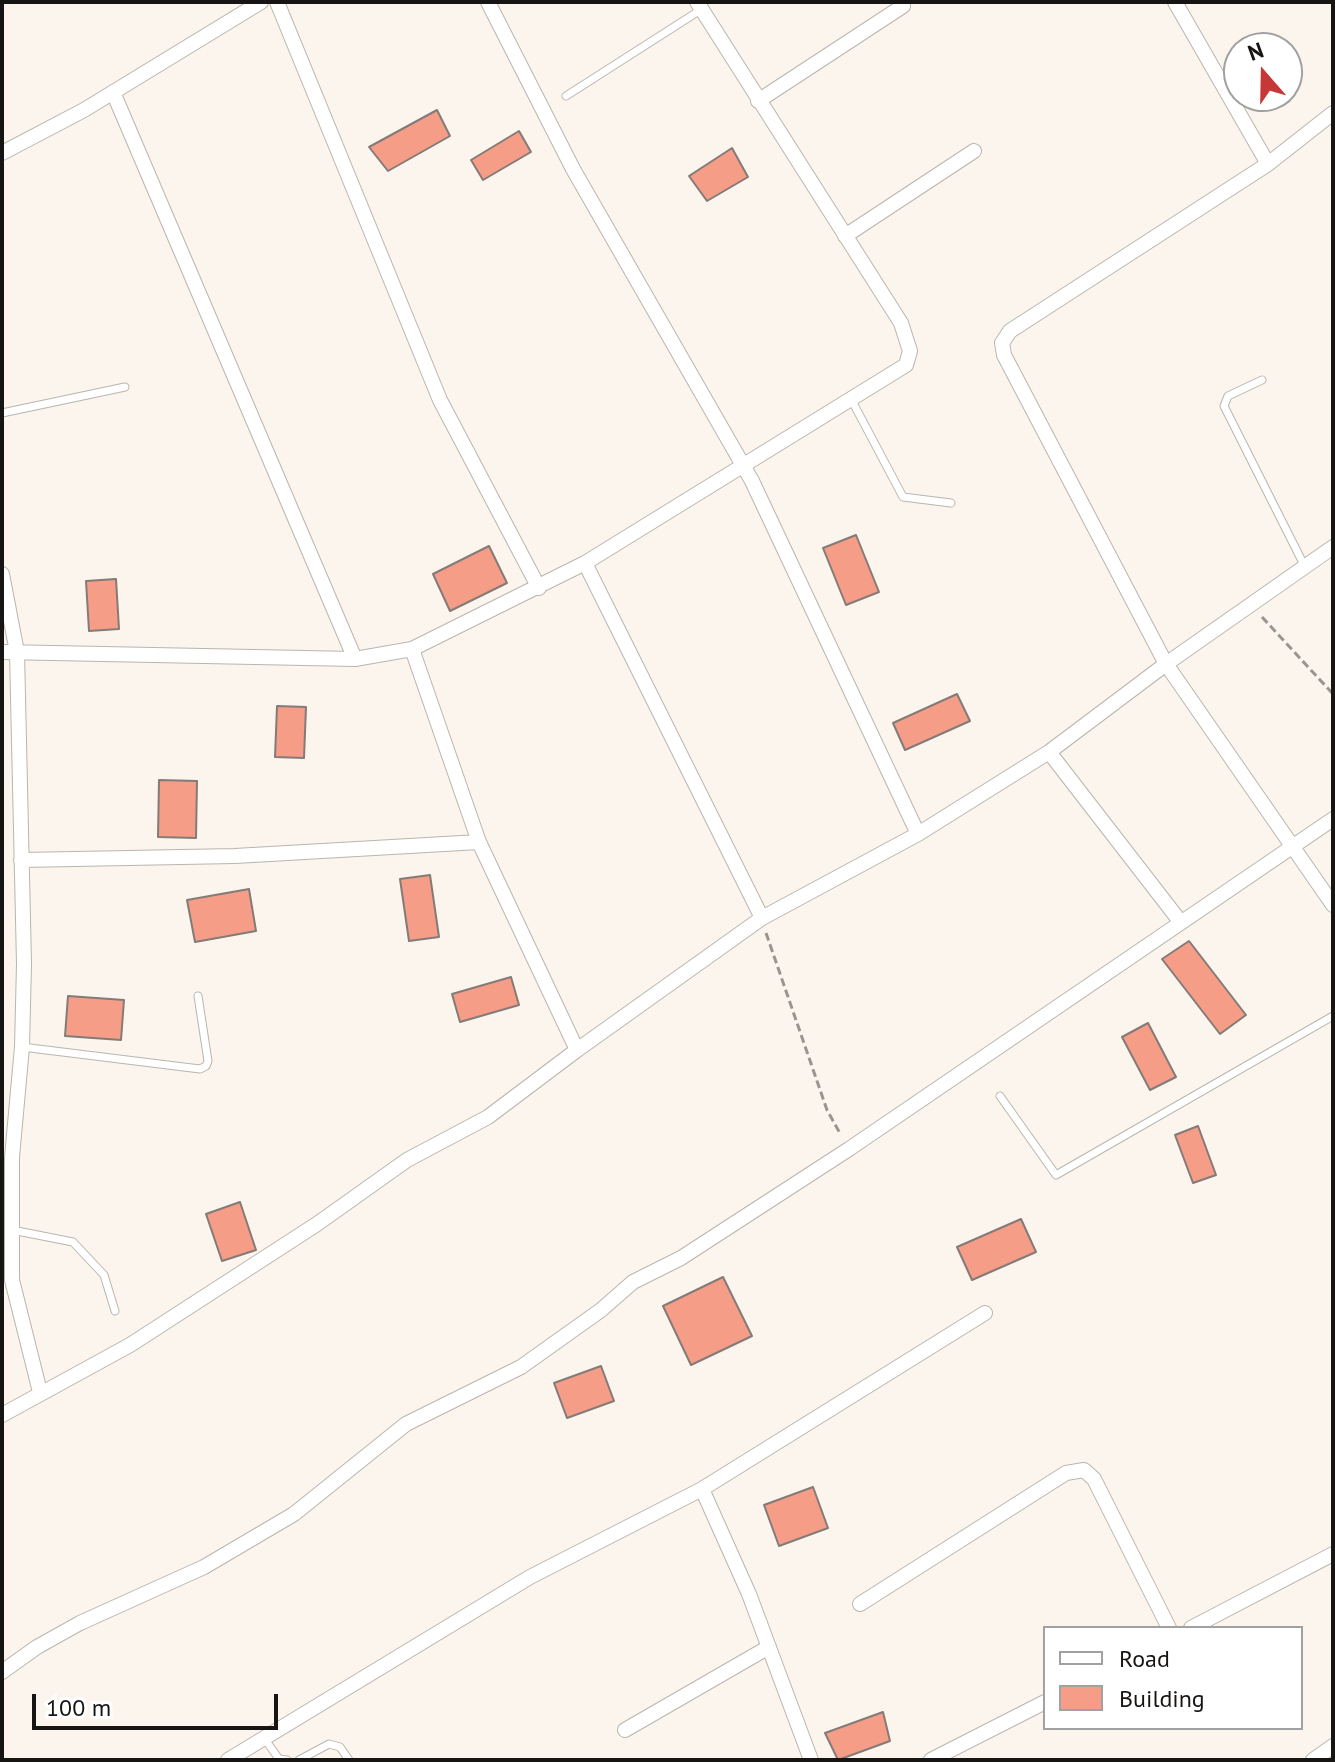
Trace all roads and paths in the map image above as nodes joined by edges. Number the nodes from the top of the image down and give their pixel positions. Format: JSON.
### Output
{"nodes":[{"id":1,"x":261,"y":2,"type":"edge"},
{"id":2,"x":277,"y":2,"type":"edge"},
{"id":3,"x":488,"y":2,"type":"edge"},
{"id":4,"x":1175,"y":2,"type":"edge"},
{"id":5,"x":700,"y":6,"type":"edge"},
{"id":6,"x":903,"y":6,"type":"dead end"},
{"id":7,"x":113,"y":92,"type":"junction"},
{"id":8,"x":566,"y":96,"type":"dead end"},
{"id":9,"x":758,"y":101,"type":"junction"},
{"id":10,"x":1333,"y":113,"type":"edge"},
{"id":11,"x":974,"y":151,"type":"dead end"},
{"id":12,"x":2,"y":153,"type":"edge"},
{"id":13,"x":1268,"y":164,"type":"junction"},
{"id":14,"x":845,"y":236,"type":"junction"},
{"id":15,"x":1262,"y":380,"type":"dead end"},
{"id":16,"x":125,"y":387,"type":"dead end"},
{"id":17,"x":851,"y":399,"type":"junction"},
{"id":18,"x":2,"y":413,"type":"edge"},
{"id":19,"x":743,"y":467,"type":"junction"},
{"id":20,"x":951,"y":503,"type":"dead end"},
{"id":21,"x":1333,"y":547,"type":"edge"},
{"id":22,"x":585,"y":563,"type":"junction"},
{"id":23,"x":1305,"y":567,"type":"junction"},
{"id":24,"x":2,"y":574,"type":"edge"},
{"id":25,"x":539,"y":588,"type":"junction"},
{"id":26,"x":1252,"y":605,"type":"junction"},
{"id":27,"x":412,"y":649,"type":"junction"},
{"id":28,"x":9,"y":652,"type":"edge"},
{"id":29,"x":355,"y":659,"type":"junction"},
{"id":30,"x":1166,"y":664,"type":"junction"},
{"id":31,"x":1333,"y":694,"type":"edge"},
{"id":32,"x":1049,"y":752,"type":"junction"},
{"id":33,"x":1333,"y":819,"type":"edge"},
{"id":34,"x":918,"y":834,"type":"junction"},
{"id":35,"x":479,"y":842,"type":"junction"},
{"id":36,"x":1290,"y":845,"type":"junction"},
{"id":37,"x":21,"y":860,"type":"junction"},
{"id":38,"x":1333,"y":905,"type":"edge"},
{"id":39,"x":762,"y":918,"type":"junction"},
{"id":40,"x":1179,"y":920,"type":"junction"},
{"id":41,"x":198,"y":996,"type":"dead end"},
{"id":42,"x":1333,"y":1016,"type":"edge"},
{"id":43,"x":22,"y":1047,"type":"junction"},
{"id":44,"x":577,"y":1050,"type":"junction"},
{"id":45,"x":1000,"y":1096,"type":"dead end"},
{"id":46,"x":849,"y":1149,"type":"junction"},
{"id":47,"x":12,"y":1230,"type":"junction"},
{"id":48,"x":115,"y":1311,"type":"dead end"},
{"id":49,"x":985,"y":1313,"type":"dead end"},
{"id":50,"x":40,"y":1392,"type":"junction"},
{"id":51,"x":2,"y":1415,"type":"edge"},
{"id":52,"x":702,"y":1489,"type":"junction"},
{"id":53,"x":1333,"y":1554,"type":"edge"},
{"id":54,"x":860,"y":1604,"type":"dead end"},
{"id":55,"x":1168,"y":1626,"type":"edge"},
{"id":56,"x":1195,"y":1626,"type":"edge"},
{"id":57,"x":769,"y":1647,"type":"junction"},
{"id":58,"x":2,"y":1672,"type":"edge"},
{"id":59,"x":1043,"y":1703,"type":"edge"},
{"id":60,"x":625,"y":1730,"type":"dead end"},
{"id":61,"x":264,"y":1738,"type":"junction"},
{"id":62,"x":1333,"y":1746,"type":"edge"},
{"id":63,"x":237,"y":1757,"type":"edge"},
{"id":64,"x":287,"y":1760,"type":"edge"},
{"id":65,"x":299,"y":1760,"type":"edge"},
{"id":66,"x":349,"y":1760,"type":"edge"},
{"id":67,"x":811,"y":1760,"type":"edge"},
{"id":68,"x":931,"y":1760,"type":"edge"},
{"id":69,"x":1313,"y":1760,"type":"edge"}],
"edges":[{"from":1,"to":7,"type":"street"},
{"from":2,"to":25,"type":"street"},
{"from":3,"to":19,"type":"street"},
{"from":4,"to":13,"type":"street"},
{"from":5,"to":8,"type":"lane"},
{"from":5,"to":9,"type":"street"},
{"from":6,"to":9,"type":"street"},
{"from":7,"to":12,"type":"street"},
{"from":7,"to":29,"type":"street"},
{"from":9,"to":14,"type":"street"},
{"from":10,"to":13,"type":"street"},
{"from":11,"to":14,"type":"street"},
{"from":13,"to":30,"type":"street"},
{"from":14,"to":17,"type":"street"},
{"from":15,"to":23,"type":"lane"},
{"from":16,"to":18,"type":"lane"},
{"from":17,"to":19,"type":"street"},
{"from":17,"to":20,"type":"lane"},
{"from":19,"to":22,"type":"street"},
{"from":19,"to":34,"type":"street"},
{"from":21,"to":23,"type":"street"},
{"from":22,"to":25,"type":"street"},
{"from":22,"to":39,"type":"street"},
{"from":23,"to":26,"type":"street"},
{"from":24,"to":28,"type":"street"},
{"from":25,"to":27,"type":"street"},
{"from":26,"to":30,"type":"street"},
{"from":26,"to":31,"type":"path"},
{"from":27,"to":29,"type":"street"},
{"from":27,"to":35,"type":"street"},
{"from":28,"to":29,"type":"street"},
{"from":28,"to":37,"type":"street"},
{"from":30,"to":32,"type":"street"},
{"from":30,"to":36,"type":"street"},
{"from":32,"to":34,"type":"street"},
{"from":32,"to":40,"type":"street"},
{"from":33,"to":36,"type":"street"},
{"from":34,"to":39,"type":"street"},
{"from":35,"to":37,"type":"street"},
{"from":35,"to":44,"type":"street"},
{"from":36,"to":38,"type":"street"},
{"from":36,"to":40,"type":"street"},
{"from":37,"to":43,"type":"street"},
{"from":39,"to":44,"type":"street"},
{"from":39,"to":46,"type":"path"},
{"from":40,"to":46,"type":"street"},
{"from":41,"to":43,"type":"lane"},
{"from":42,"to":45,"type":"lane"},
{"from":43,"to":47,"type":"street"},
{"from":44,"to":50,"type":"street"},
{"from":46,"to":58,"type":"street"},
{"from":47,"to":48,"type":"lane"},
{"from":47,"to":50,"type":"street"},
{"from":49,"to":52,"type":"street"},
{"from":50,"to":51,"type":"street"},
{"from":52,"to":57,"type":"street"},
{"from":52,"to":61,"type":"street"},
{"from":53,"to":56,"type":"street"},
{"from":54,"to":55,"type":"street"},
{"from":57,"to":60,"type":"street"},
{"from":57,"to":67,"type":"street"},
{"from":59,"to":68,"type":"street"},
{"from":61,"to":63,"type":"street"},
{"from":61,"to":64,"type":"lane"},
{"from":62,"to":69,"type":"street"},
{"from":65,"to":66,"type":"lane"}]}
